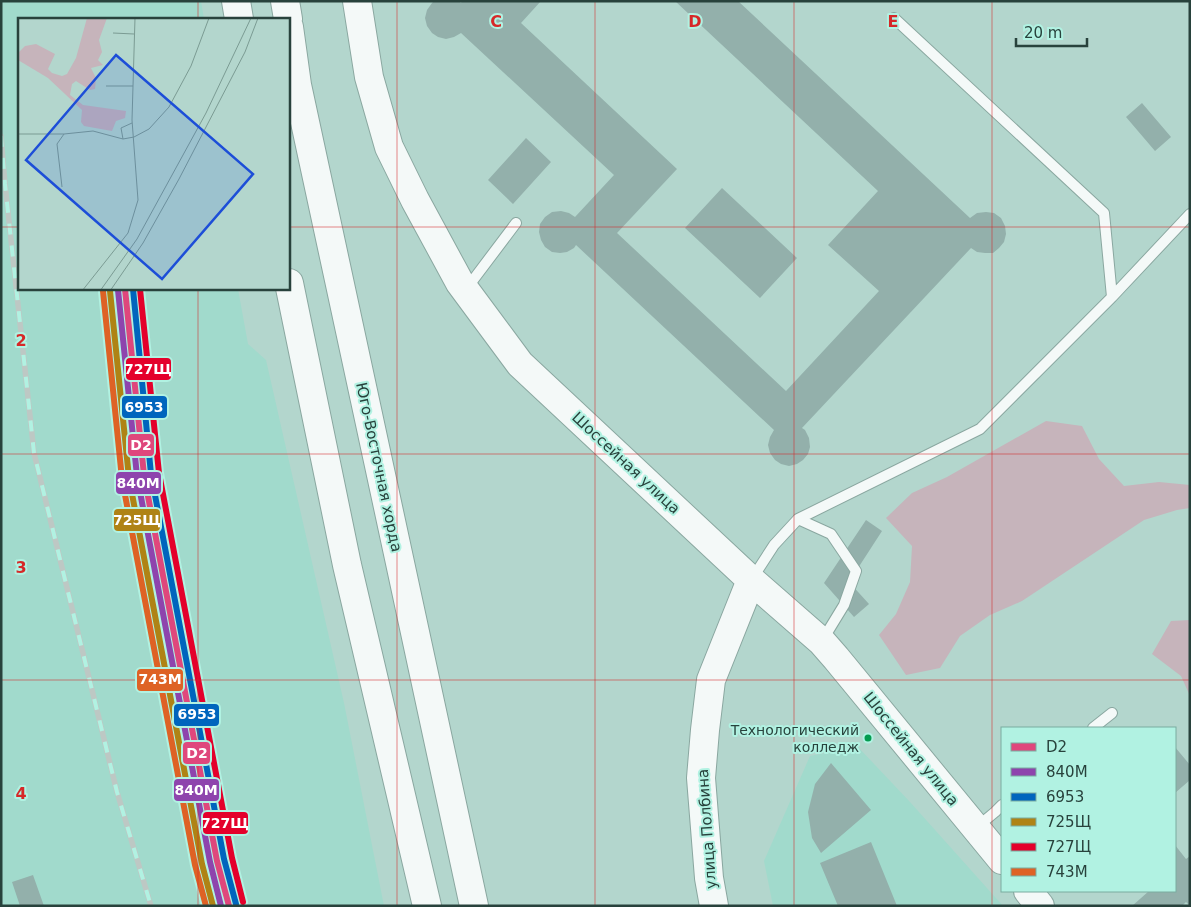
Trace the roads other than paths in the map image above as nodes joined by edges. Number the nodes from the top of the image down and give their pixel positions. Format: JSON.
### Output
{"nodes":[{"id":1,"x":236,"y":1,"type":"edge"},
{"id":2,"x":285,"y":1,"type":"edge"},
{"id":3,"x":357,"y":1,"type":"edge"},
{"id":4,"x":239,"y":18,"type":"edge"},
{"id":5,"x":288,"y":18,"type":"edge"},
{"id":6,"x":894,"y":18,"type":"dead end"},
{"id":7,"x":290,"y":34,"type":"edge"},
{"id":8,"x":1190,"y":214,"type":"edge"},
{"id":9,"x":516,"y":223,"type":"dead end"},
{"id":10,"x":290,"y":288,"type":"edge"},
{"id":11,"x":465,"y":290,"type":"junction"},
{"id":12,"x":1112,"y":296,"type":"junction"},
{"id":13,"x":798,"y":519,"type":"junction"},
{"id":14,"x":751,"y":580,"type":"junction"},
{"id":15,"x":822,"y":642,"type":"junction"},
{"id":16,"x":1112,"y":713,"type":"dead end"},
{"id":17,"x":1094,"y":727,"type":"edge"},
{"id":18,"x":1001,"y":806,"type":"edge"},
{"id":19,"x":976,"y":828,"type":"junction"},
{"id":20,"x":1001,"y":859,"type":"edge"},
{"id":21,"x":1029,"y":892,"type":"edge"},
{"id":22,"x":427,"y":906,"type":"edge"},
{"id":23,"x":474,"y":906,"type":"edge"},
{"id":24,"x":714,"y":906,"type":"edge"},
{"id":25,"x":1040,"y":906,"type":"edge"}],
"edges":[{"from":1,"to":4,"type":"main road"},
{"from":2,"to":5,"type":"main road"},
{"from":3,"to":11,"type":"main road","name":"Шоссейная улица"},
{"from":6,"to":12,"type":"lane"},
{"from":7,"to":23,"type":"main road","name":"Юго-Восточная хорда"},
{"from":8,"to":12,"type":"lane"},
{"from":9,"to":11,"type":"lane"},
{"from":10,"to":22,"type":"main road"},
{"from":11,"to":14,"type":"main road","name":"Шоссейная улица"},
{"from":12,"to":13,"type":"lane"},
{"from":13,"to":14,"type":"lane"},
{"from":13,"to":15,"type":"lane"},
{"from":14,"to":15,"type":"main road","name":"Шоссейная улица"},
{"from":14,"to":24,"type":"main road","name":"улица Полбина"},
{"from":15,"to":19,"type":"main road","name":"Шоссейная улица"},
{"from":16,"to":17,"type":"lane"},
{"from":18,"to":19,"type":"lane"},
{"from":19,"to":20,"type":"main road","name":"Шоссейная улица"},
{"from":21,"to":25,"type":"main road"}]}
